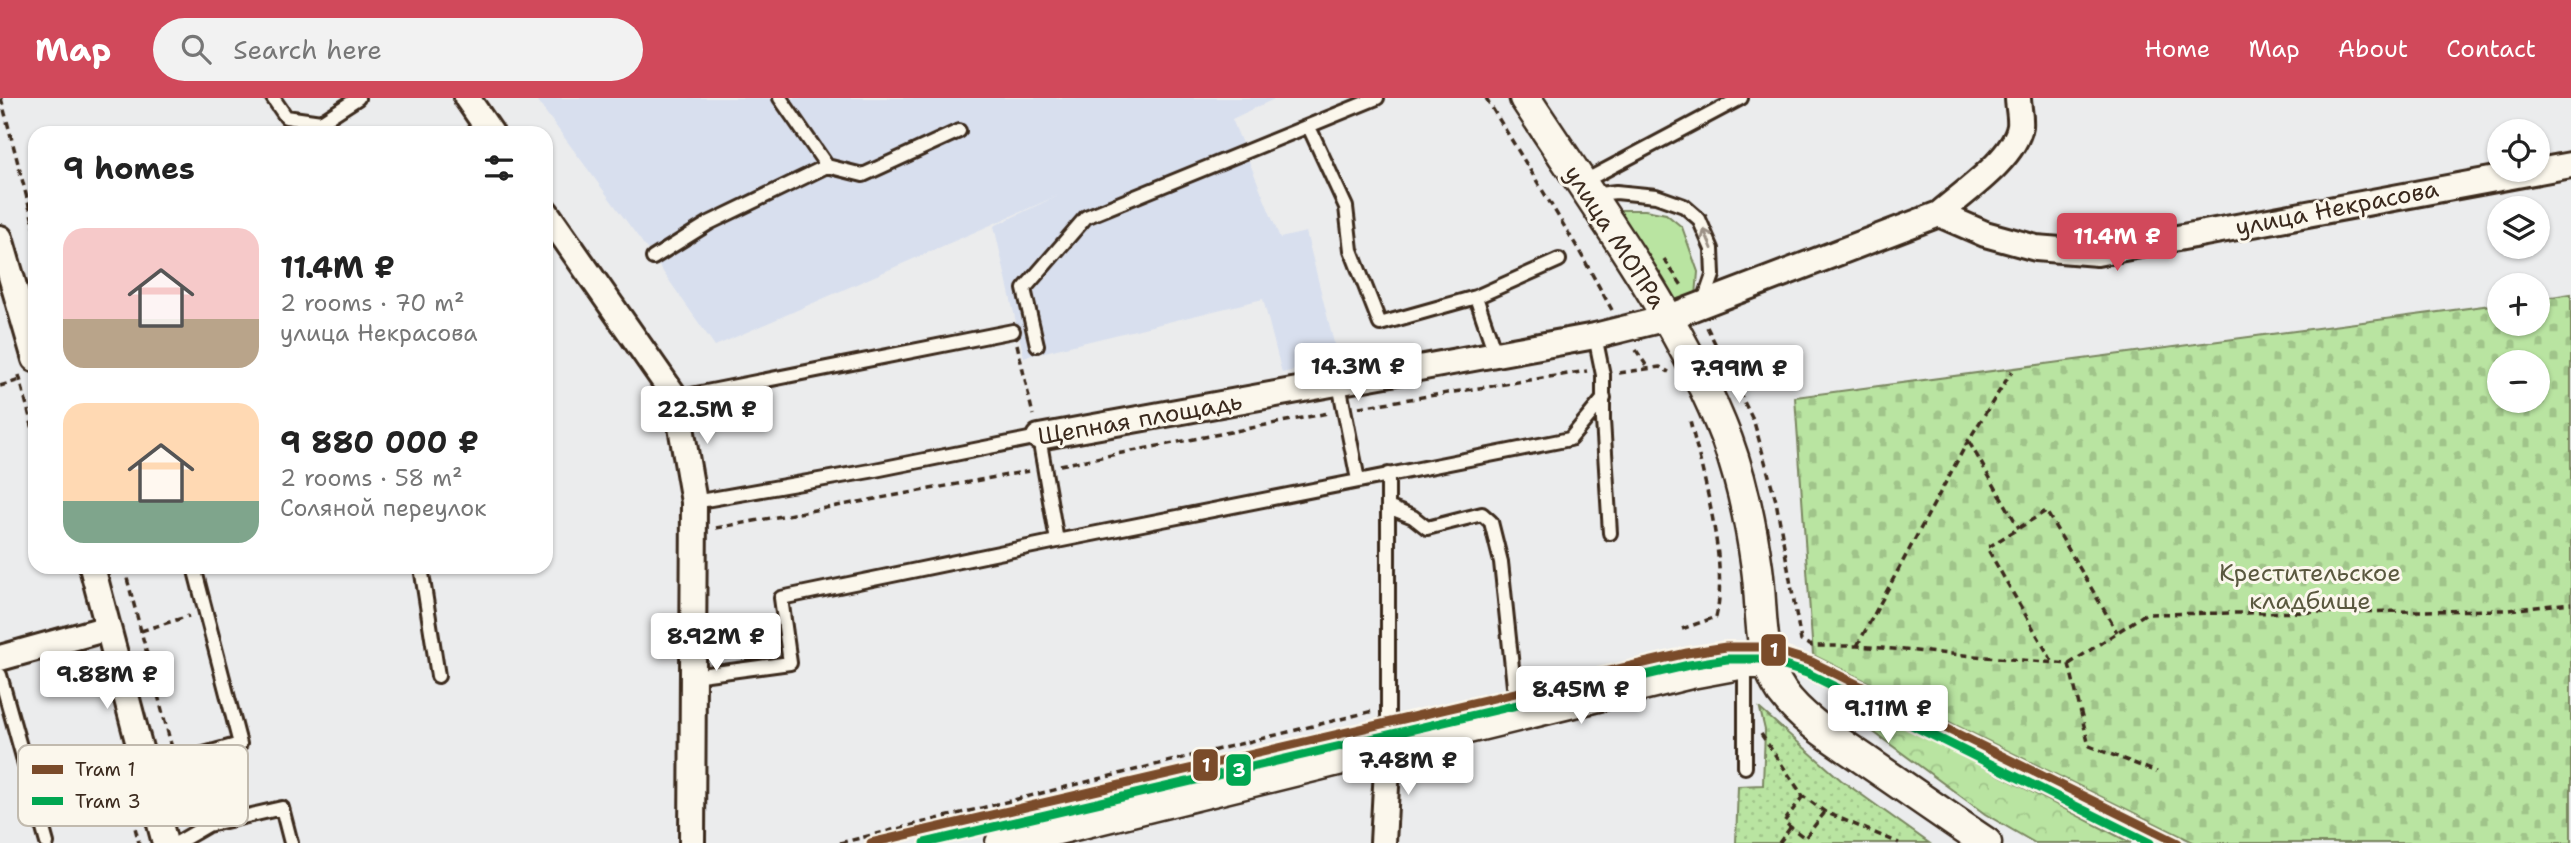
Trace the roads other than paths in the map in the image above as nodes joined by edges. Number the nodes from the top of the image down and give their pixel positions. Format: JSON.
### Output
{"nodes":[{"id":1,"x":273,"y":98,"type":"edge"},
{"id":2,"x":358,"y":98,"type":"edge"},
{"id":3,"x":467,"y":98,"type":"edge"},
{"id":4,"x":780,"y":98,"type":"edge"},
{"id":5,"x":1377,"y":98,"type":"edge"},
{"id":6,"x":1525,"y":98,"type":"edge"},
{"id":7,"x":1741,"y":98,"type":"edge"},
{"id":8,"x":2018,"y":98,"type":"edge"},
{"id":9,"x":486,"y":126,"type":"edge"},
{"id":10,"x":1309,"y":127,"type":"junction"},
{"id":11,"x":959,"y":131,"type":"dead end"},
{"id":12,"x":2571,"y":165,"type":"edge"},
{"id":13,"x":827,"y":166,"type":"junction"},
{"id":14,"x":1585,"y":189,"type":"junction"},
{"id":15,"x":1939,"y":214,"type":"junction"},
{"id":16,"x":553,"y":222,"type":"edge"},
{"id":17,"x":0,"y":238,"type":"edge"},
{"id":18,"x":653,"y":258,"type":"dead end"},
{"id":19,"x":1559,"y":260,"type":"dead end"},
{"id":20,"x":1476,"y":297,"type":"junction"},
{"id":21,"x":1703,"y":304,"type":"junction"},
{"id":22,"x":1667,"y":318,"type":"junction"},
{"id":23,"x":1013,"y":331,"type":"road end"},
{"id":24,"x":1595,"y":336,"type":"junction"},
{"id":25,"x":28,"y":340,"type":"edge"},
{"id":26,"x":1037,"y":345,"type":"dead end"},
{"id":27,"x":1495,"y":353,"type":"junction"},
{"id":28,"x":1339,"y":384,"type":"junction"},
{"id":29,"x":676,"y":398,"type":"junction"},
{"id":30,"x":1604,"y":398,"type":"junction"},
{"id":31,"x":1039,"y":438,"type":"junction"},
{"id":32,"x":1388,"y":474,"type":"junction"},
{"id":33,"x":1358,"y":480,"type":"junction"},
{"id":34,"x":694,"y":502,"type":"junction"},
{"id":35,"x":1388,"y":507,"type":"junction"},
{"id":36,"x":1610,"y":533,"type":"dead end"},
{"id":37,"x":1057,"y":541,"type":"junction"},
{"id":38,"x":94,"y":574,"type":"edge"},
{"id":39,"x":196,"y":574,"type":"edge"},
{"id":40,"x":422,"y":574,"type":"edge"},
{"id":41,"x":108,"y":628,"type":"junction"},
{"id":42,"x":0,"y":658,"type":"edge"},
{"id":43,"x":1756,"y":663,"type":"junction"},
{"id":44,"x":0,"y":675,"type":"edge"},
{"id":45,"x":438,"y":676,"type":"dead end"},
{"id":46,"x":693,"y":676,"type":"junction"},
{"id":47,"x":1517,"y":716,"type":"junction"},
{"id":48,"x":20,"y":745,"type":"edge"},
{"id":49,"x":139,"y":745,"type":"edge"},
{"id":50,"x":236,"y":745,"type":"edge"},
{"id":51,"x":1388,"y":749,"type":"junction"},
{"id":52,"x":1745,"y":768,"type":"dead end"},
{"id":53,"x":248,"y":816,"type":"edge"},
{"id":54,"x":42,"y":826,"type":"edge"},
{"id":55,"x":161,"y":826,"type":"edge"},
{"id":56,"x":206,"y":826,"type":"edge"},
{"id":57,"x":47,"y":843,"type":"edge"},
{"id":58,"x":165,"y":843,"type":"edge"},
{"id":59,"x":177,"y":843,"type":"edge"},
{"id":60,"x":291,"y":843,"type":"edge"},
{"id":61,"x":692,"y":843,"type":"edge"},
{"id":62,"x":1001,"y":843,"type":"edge"},
{"id":63,"x":1383,"y":843,"type":"edge"},
{"id":64,"x":1986,"y":843,"type":"edge"}],
"edges":[{"from":1,"to":2,"type":"lane"},
{"from":3,"to":9,"type":"street"},
{"from":4,"to":13,"type":"lane"},
{"from":5,"to":10,"type":"lane"},
{"from":6,"to":14,"type":"street","name":"улица МОПРа"},
{"from":7,"to":14,"type":"lane"},
{"from":8,"to":15,"type":"street"},
{"from":10,"to":20,"type":"lane"},
{"from":10,"to":26,"type":"lane"},
{"from":11,"to":13,"type":"lane"},
{"from":12,"to":15,"type":"street","name":"улица Некрасова"},
{"from":13,"to":18,"type":"lane"},
{"from":21,"to":14,"type":"lane","one_way":true},
{"from":14,"to":22,"type":"street","name":"улица МОПРа"},
{"from":15,"to":21,"type":"street"},
{"from":16,"to":29,"type":"street"},
{"from":17,"to":25,"type":"street"},
{"from":19,"to":20,"type":"lane"},
{"from":20,"to":27,"type":"lane"},
{"from":21,"to":22,"type":"street"},
{"from":22,"to":24,"type":"street","name":"Щепная площадь"},
{"from":22,"to":43,"type":"street","name":"улица МОПРа"},
{"from":23,"to":29,"type":"lane"},
{"from":24,"to":27,"type":"street","name":"Щепная площадь"},
{"from":24,"to":30,"type":"lane"},
{"from":27,"to":28,"type":"street","name":"Щепная площадь"},
{"from":28,"to":31,"type":"street","name":"Щепная площадь"},
{"from":28,"to":33,"type":"lane"},
{"from":29,"to":34,"type":"street"},
{"from":30,"to":32,"type":"lane"},
{"from":30,"to":36,"type":"lane"},
{"from":31,"to":34,"type":"lane","name":"Щепная площадь"},
{"from":31,"to":37,"type":"lane"},
{"from":32,"to":33,"type":"lane"},
{"from":32,"to":35,"type":"lane"},
{"from":33,"to":37,"type":"lane"},
{"from":34,"to":46,"type":"street"},
{"from":35,"to":47,"type":"lane"},
{"from":35,"to":51,"type":"lane"},
{"from":37,"to":46,"type":"lane"},
{"from":38,"to":41,"type":"street"},
{"from":39,"to":50,"type":"lane"},
{"from":40,"to":45,"type":"lane"},
{"from":41,"to":42,"type":"street"},
{"from":41,"to":49,"type":"street"},
{"from":43,"to":47,"type":"street"},
{"from":43,"to":52,"type":"lane"},
{"from":43,"to":64,"type":"street","name":"улица МОПРа"},
{"from":44,"to":48,"type":"lane"},
{"from":46,"to":61,"type":"street"},
{"from":47,"to":51,"type":"street"},
{"from":51,"to":62,"type":"street"},
{"from":51,"to":63,"type":"street"},
{"from":53,"to":60,"type":"lane"},
{"from":54,"to":57,"type":"lane"},
{"from":55,"to":58,"type":"street"},
{"from":56,"to":59,"type":"lane"}]}
